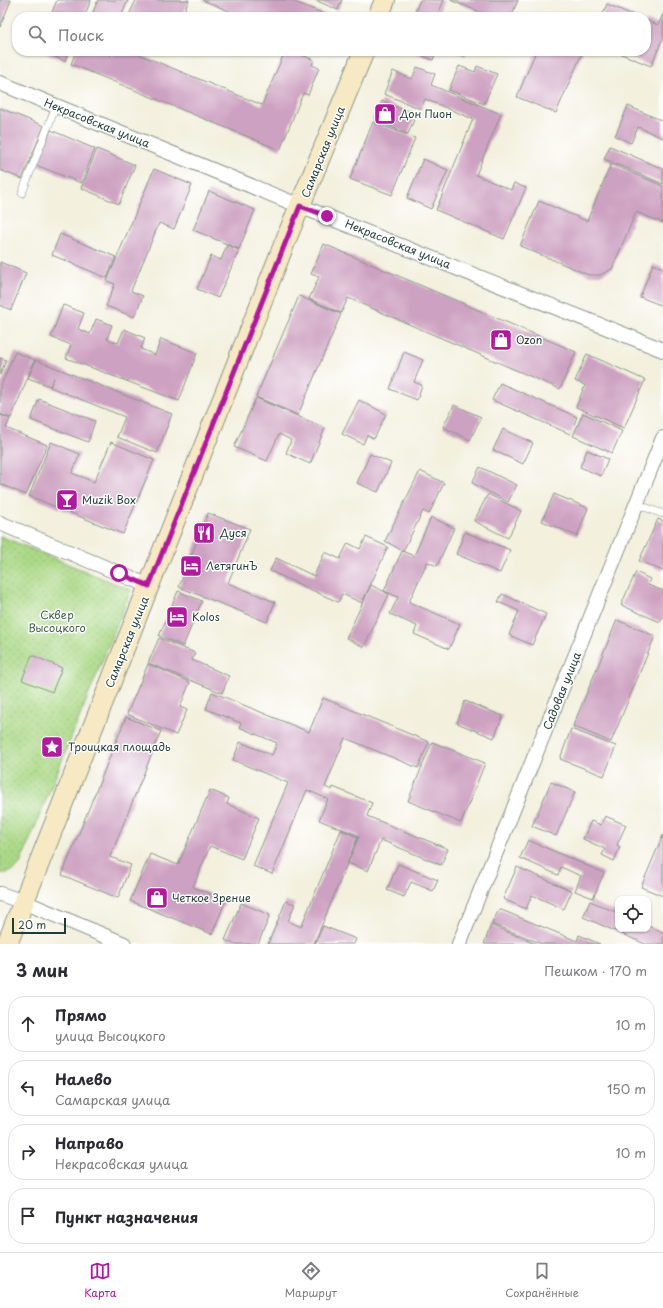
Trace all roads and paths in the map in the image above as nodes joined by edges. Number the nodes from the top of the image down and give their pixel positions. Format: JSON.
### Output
{"nodes":[{"id":1,"x":385,"y":0,"type":"edge"},
{"id":2,"x":380,"y":12,"type":"edge"},
{"id":3,"x":362,"y":56,"type":"edge"},
{"id":4,"x":0,"y":83,"type":"edge"},
{"id":5,"x":56,"y":106,"type":"junction"},
{"id":6,"x":22,"y":193,"type":"dead end"},
{"id":7,"x":300,"y":206,"type":"junction"},
{"id":8,"x":663,"y":350,"type":"edge"},
{"id":9,"x":663,"y":438,"type":"edge"},
{"id":10,"x":637,"y":504,"type":"junction"},
{"id":11,"x":663,"y":514,"type":"edge"},
{"id":12,"x":0,"y":522,"type":"edge"},
{"id":13,"x":149,"y":586,"type":"junction"},
{"id":14,"x":0,"y":894,"type":"edge"},
{"id":15,"x":24,"y":902,"type":"junction"},
{"id":16,"x":7,"y":944,"type":"edge"},
{"id":17,"x":124,"y":944,"type":"edge"},
{"id":18,"x":459,"y":944,"type":"edge"}],
"edges":[{"from":1,"to":2,"type":"main road"},
{"from":3,"to":7,"type":"main road","name":"Самарская улица"},
{"from":4,"to":5,"type":"street","name":"Некрасовская улица"},
{"from":5,"to":6,"type":"lane"},
{"from":5,"to":7,"type":"street","name":"Некрасовская улица"},
{"from":7,"to":8,"type":"street","name":"Некрасовская улица"},
{"from":7,"to":13,"type":"main road","name":"Самарская улица"},
{"from":9,"to":10,"type":"street","name":"Садовая улица"},
{"from":10,"to":11,"type":"lane"},
{"from":10,"to":18,"type":"street","name":"Садовая улица"},
{"from":12,"to":13,"type":"street"},
{"from":13,"to":15,"type":"main road","name":"Самарская улица"},
{"from":14,"to":15,"type":"street"},
{"from":15,"to":16,"type":"main road","name":"Самарская улица"},
{"from":15,"to":17,"type":"street"}]}
